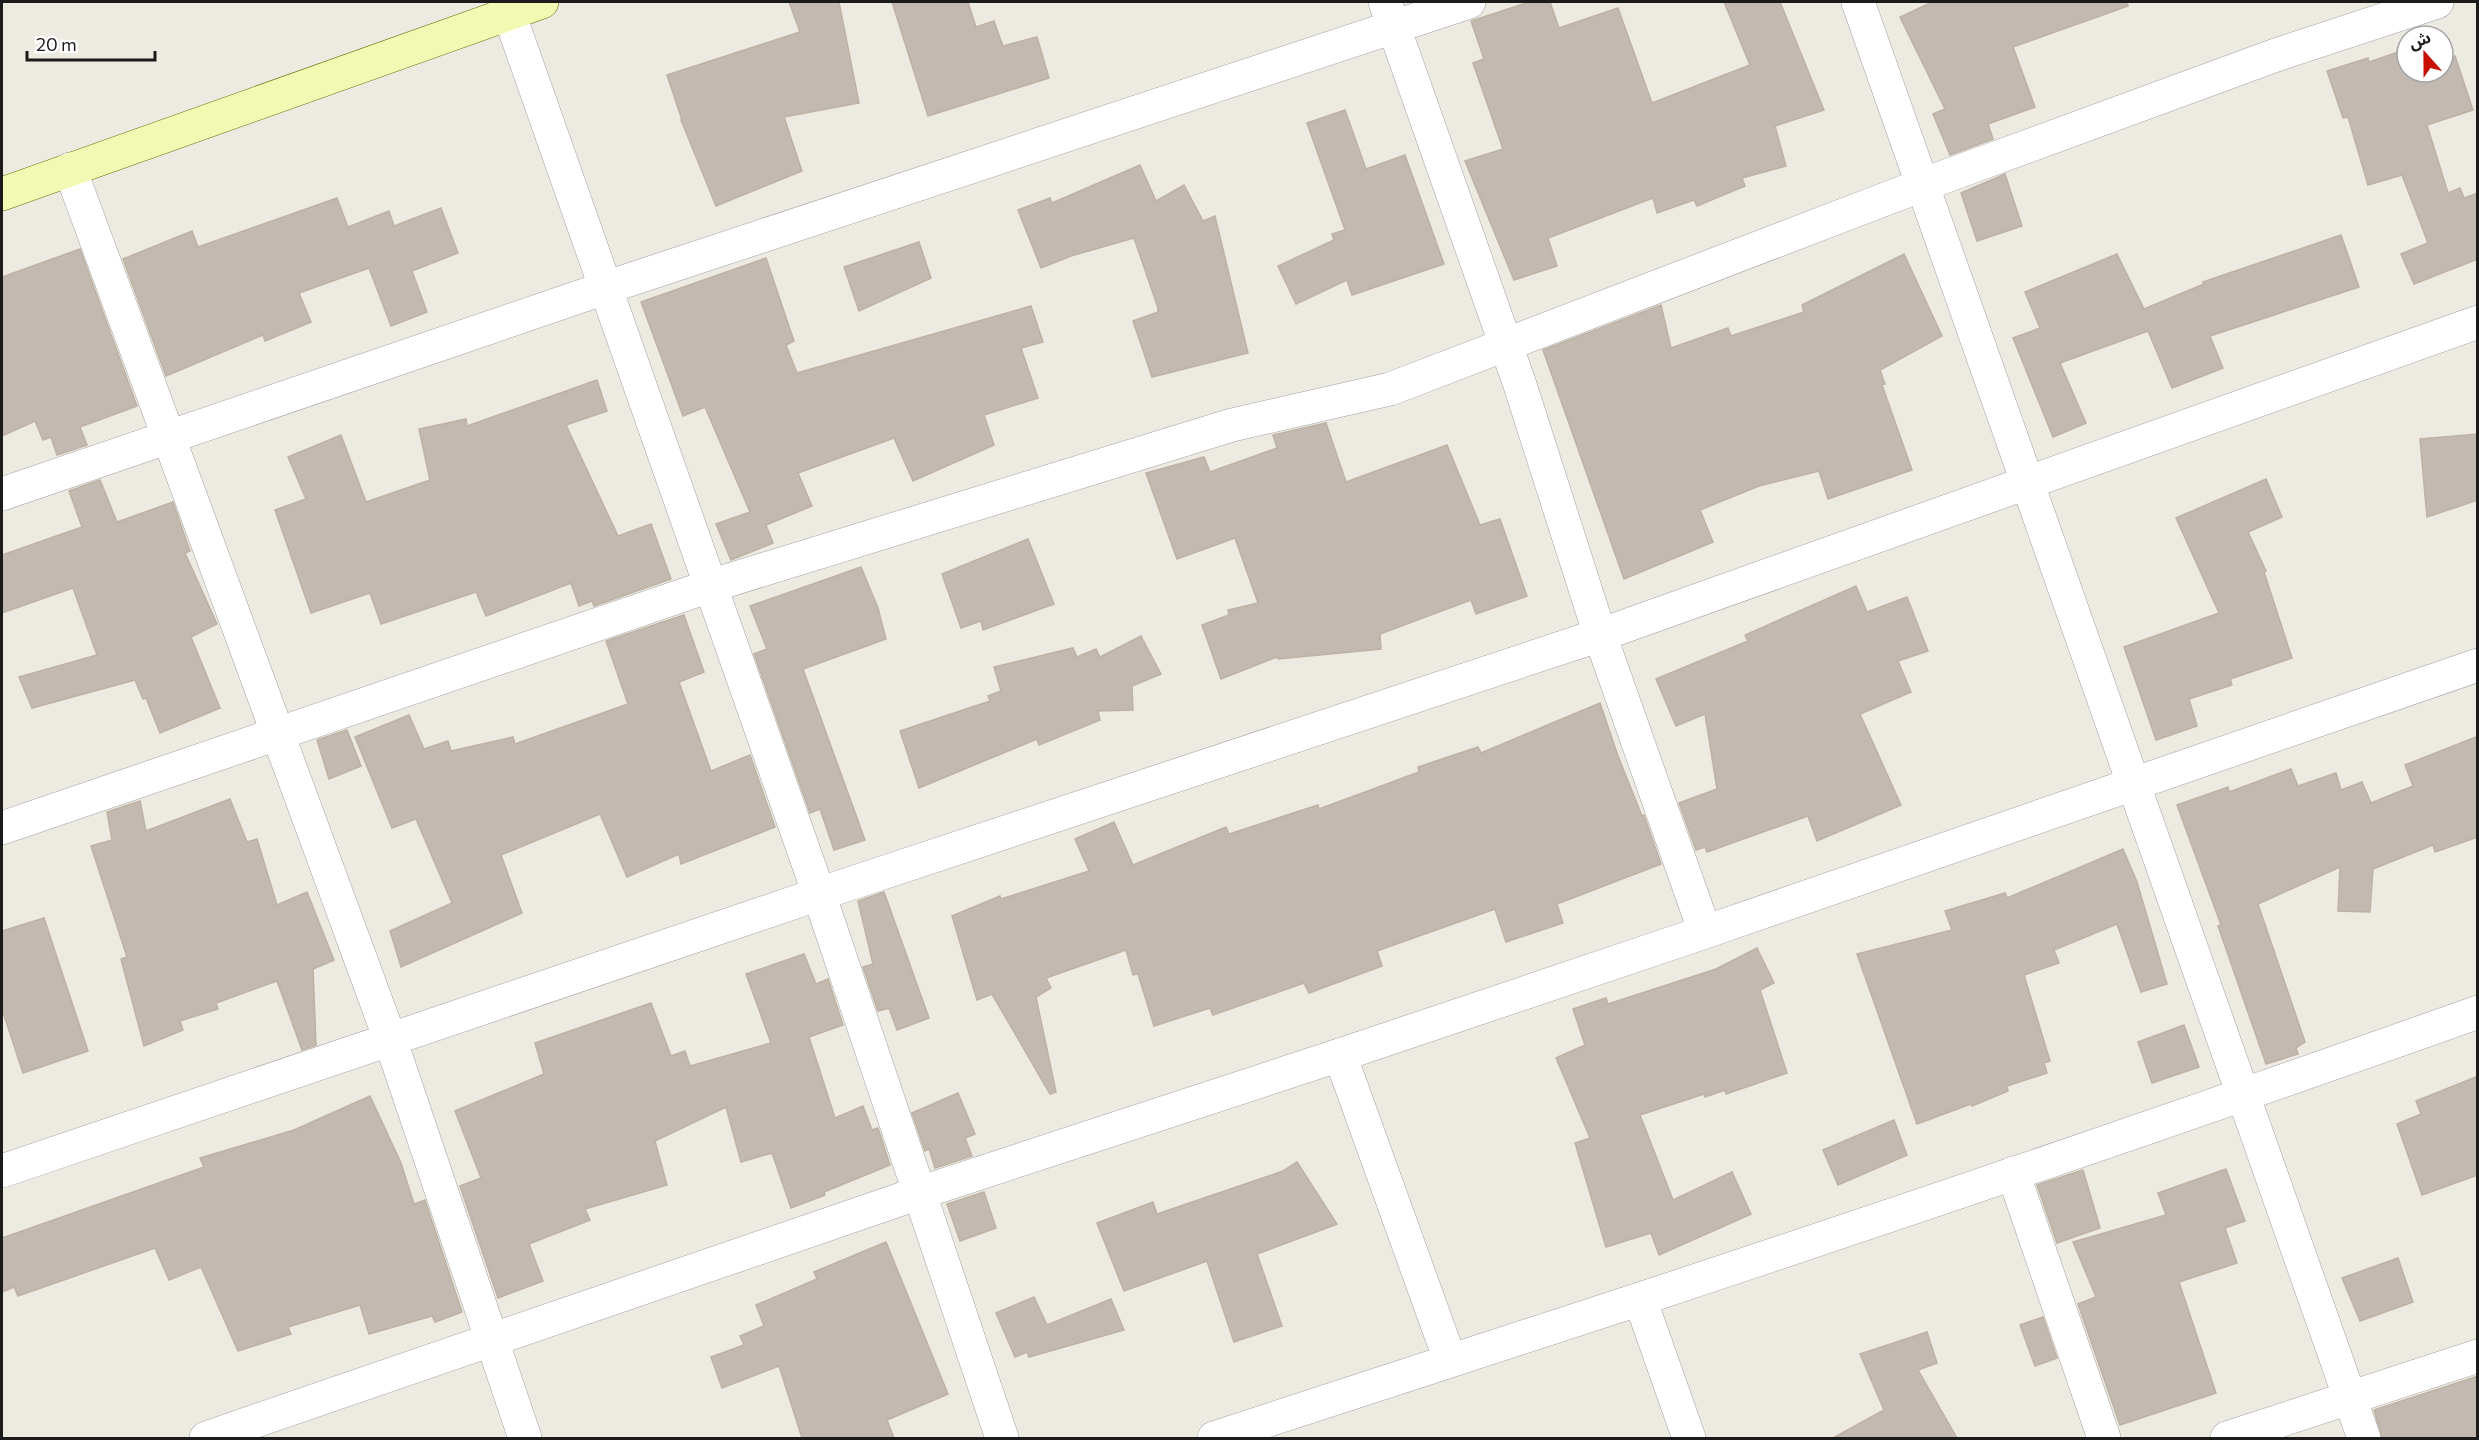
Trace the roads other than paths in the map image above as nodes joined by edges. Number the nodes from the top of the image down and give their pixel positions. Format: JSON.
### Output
{"nodes":[{"id":1,"x":542,"y":2,"type":"edge"},
{"id":2,"x":1469,"y":2,"type":"edge"},
{"id":3,"x":1858,"y":2,"type":"edge"},
{"id":4,"x":2437,"y":2,"type":"edge"},
{"id":5,"x":507,"y":7,"type":"edge"},
{"id":6,"x":1390,"y":15,"type":"edge"},
{"id":7,"x":70,"y":169,"type":"junction"},
{"id":8,"x":1922,"y":185,"type":"junction"},
{"id":9,"x":2,"y":194,"type":"edge"},
{"id":10,"x":605,"y":288,"type":"junction"},
{"id":11,"x":2478,"y":322,"type":"edge"},
{"id":12,"x":1506,"y":345,"type":"junction"},
{"id":13,"x":170,"y":436,"type":"junction"},
{"id":14,"x":2027,"y":482,"type":"junction"},
{"id":15,"x":2,"y":495,"type":"edge"},
{"id":16,"x":710,"y":586,"type":"junction"},
{"id":17,"x":1600,"y":635,"type":"junction"},
{"id":18,"x":2478,"y":665,"type":"edge"},
{"id":19,"x":280,"y":734,"type":"junction"},
{"id":20,"x":2134,"y":784,"type":"junction"},
{"id":21,"x":2,"y":828,"type":"edge"},
{"id":22,"x":819,"y":894,"type":"junction"},
{"id":23,"x":1705,"y":932,"type":"junction"},
{"id":24,"x":2478,"y":1012,"type":"edge"},
{"id":25,"x":390,"y":1039,"type":"junction"},
{"id":26,"x":1340,"y":1055,"type":"junction"},
{"id":27,"x":2244,"y":1095,"type":"junction"},
{"id":28,"x":2,"y":1170,"type":"edge"},
{"id":29,"x":2013,"y":1173,"type":"junction"},
{"id":30,"x":919,"y":1193,"type":"junction"},
{"id":31,"x":1640,"y":1299,"type":"junction"},
{"id":32,"x":492,"y":1342,"type":"junction"},
{"id":33,"x":2478,"y":1356,"type":"edge"},
{"id":34,"x":1450,"y":1360,"type":"junction"},
{"id":35,"x":2350,"y":1399,"type":"junction"},
{"id":36,"x":206,"y":1438,"type":"edge"},
{"id":37,"x":525,"y":1438,"type":"edge"},
{"id":38,"x":1002,"y":1438,"type":"edge"},
{"id":39,"x":1214,"y":1438,"type":"edge"},
{"id":40,"x":1689,"y":1438,"type":"edge"},
{"id":41,"x":2104,"y":1438,"type":"edge"},
{"id":42,"x":2227,"y":1438,"type":"edge"},
{"id":43,"x":2364,"y":1438,"type":"edge"}],
"edges":[{"from":1,"to":5,"type":"main road"},
{"from":2,"to":6,"type":"street"},
{"from":3,"to":8,"type":"street"},
{"from":4,"to":8,"type":"street"},
{"from":5,"to":7,"type":"main road"},
{"from":5,"to":10,"type":"street"},
{"from":6,"to":10,"type":"street"},
{"from":6,"to":12,"type":"street"},
{"from":7,"to":9,"type":"main road"},
{"from":7,"to":13,"type":"street"},
{"from":8,"to":12,"type":"street"},
{"from":8,"to":14,"type":"street"},
{"from":10,"to":13,"type":"street"},
{"from":10,"to":16,"type":"street"},
{"from":11,"to":14,"type":"street"},
{"from":12,"to":16,"type":"street"},
{"from":12,"to":17,"type":"street"},
{"from":13,"to":15,"type":"street"},
{"from":13,"to":19,"type":"street"},
{"from":14,"to":17,"type":"street"},
{"from":14,"to":20,"type":"street"},
{"from":16,"to":19,"type":"street"},
{"from":16,"to":22,"type":"street"},
{"from":17,"to":22,"type":"street"},
{"from":17,"to":23,"type":"street"},
{"from":18,"to":20,"type":"street"},
{"from":19,"to":21,"type":"street"},
{"from":19,"to":25,"type":"street"},
{"from":20,"to":23,"type":"street"},
{"from":20,"to":27,"type":"street"},
{"from":22,"to":25,"type":"street"},
{"from":22,"to":30,"type":"street"},
{"from":23,"to":26,"type":"street"},
{"from":24,"to":27,"type":"street"},
{"from":25,"to":28,"type":"street"},
{"from":25,"to":32,"type":"street"},
{"from":26,"to":30,"type":"street"},
{"from":26,"to":34,"type":"street"},
{"from":27,"to":29,"type":"street"},
{"from":27,"to":35,"type":"street"},
{"from":29,"to":31,"type":"street"},
{"from":29,"to":41,"type":"street"},
{"from":30,"to":32,"type":"street"},
{"from":30,"to":38,"type":"street"},
{"from":31,"to":34,"type":"street"},
{"from":31,"to":40,"type":"street"},
{"from":32,"to":36,"type":"street"},
{"from":32,"to":37,"type":"street"},
{"from":33,"to":35,"type":"street"},
{"from":34,"to":39,"type":"street"},
{"from":35,"to":42,"type":"street"},
{"from":35,"to":43,"type":"street"}]}
